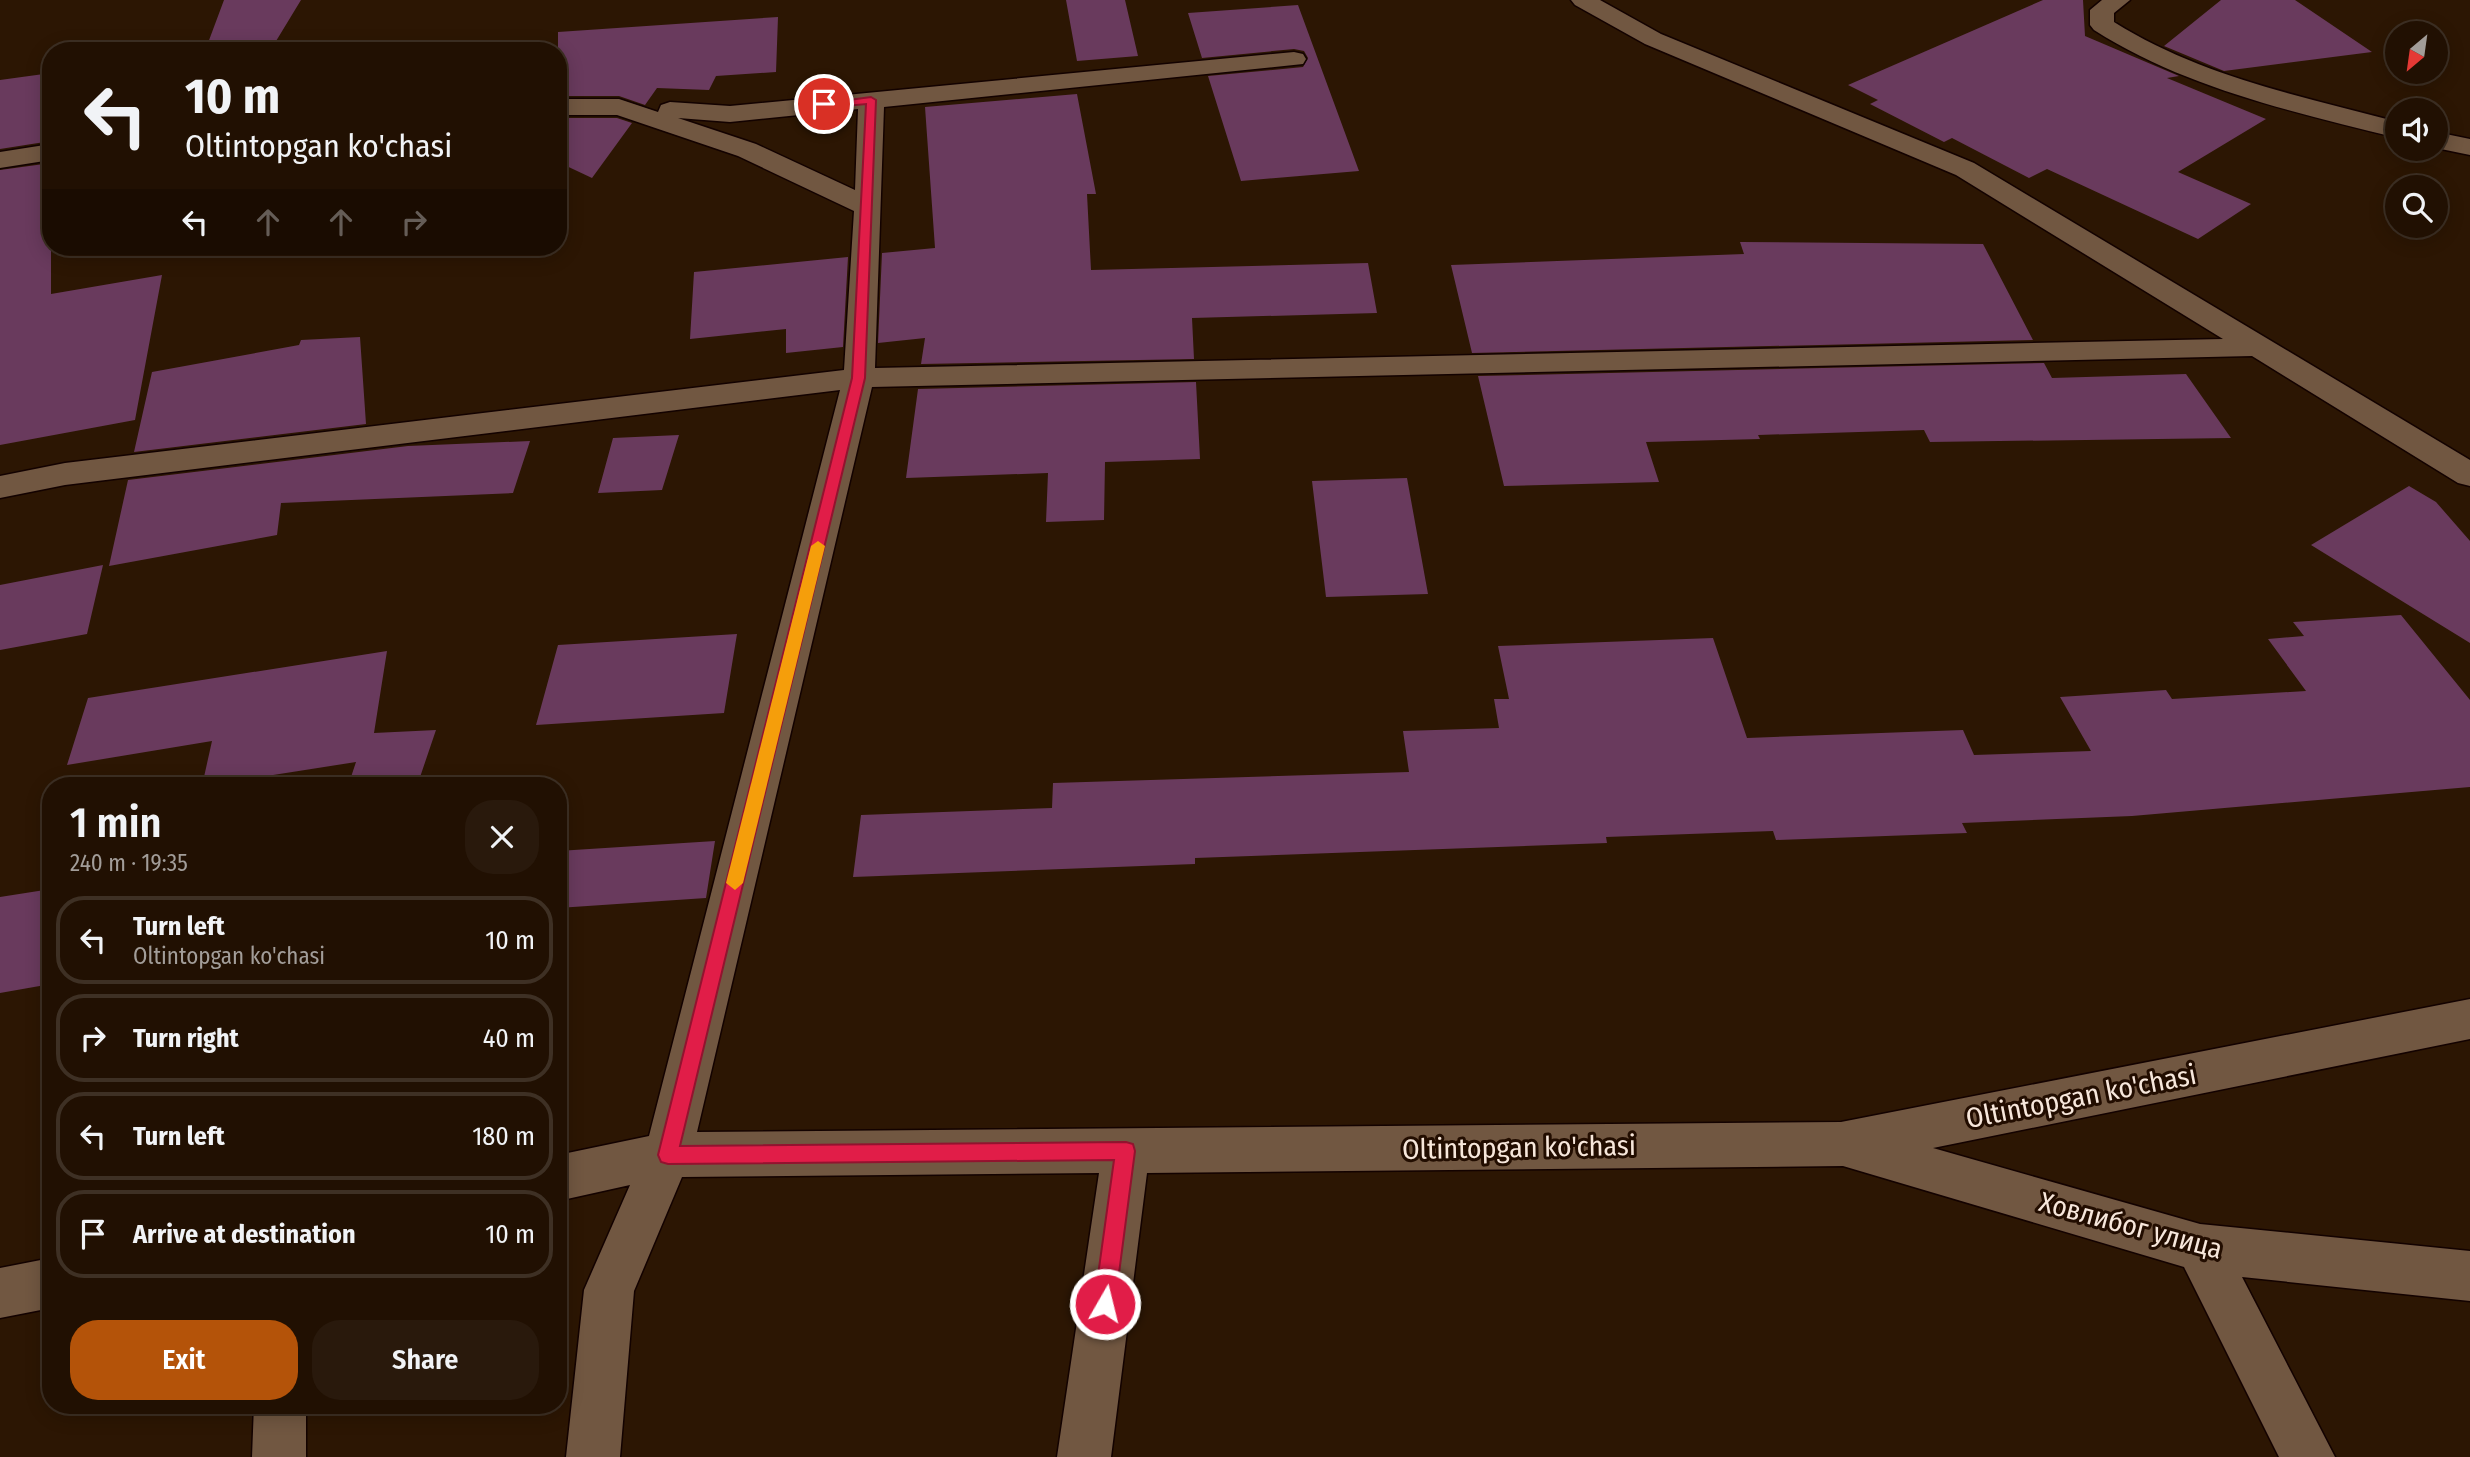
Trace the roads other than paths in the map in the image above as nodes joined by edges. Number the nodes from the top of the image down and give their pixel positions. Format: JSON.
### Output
{"nodes":[{"id":1,"x":1583,"y":0,"type":"edge"},
{"id":2,"x":2118,"y":0,"type":"edge"},
{"id":3,"x":1294,"y":59,"type":"dead end"},
{"id":4,"x":871,"y":100,"type":"junction"},
{"id":5,"x":567,"y":107,"type":"edge"},
{"id":6,"x":619,"y":107,"type":"junction"},
{"id":7,"x":2385,"y":126,"type":"edge"},
{"id":8,"x":2448,"y":142,"type":"edge"},
{"id":9,"x":2470,"y":147,"type":"edge"},
{"id":10,"x":42,"y":153,"type":"edge"},
{"id":11,"x":0,"y":160,"type":"edge"},
{"id":12,"x":868,"y":207,"type":"junction"},
{"id":13,"x":2260,"y":347,"type":"junction"},
{"id":14,"x":859,"y":378,"type":"junction"},
{"id":15,"x":2470,"y":475,"type":"edge"},
{"id":16,"x":0,"y":487,"type":"edge"},
{"id":17,"x":2470,"y":1019,"type":"edge"},
{"id":18,"x":1841,"y":1144,"type":"junction"},
{"id":19,"x":1126,"y":1151,"type":"junction"},
{"id":20,"x":668,"y":1155,"type":"junction"},
{"id":21,"x":567,"y":1176,"type":"edge"},
{"id":22,"x":2200,"y":1248,"type":"junction"},
{"id":23,"x":2470,"y":1276,"type":"edge"},
{"id":24,"x":42,"y":1285,"type":"edge"},
{"id":25,"x":0,"y":1293,"type":"edge"},
{"id":26,"x":280,"y":1414,"type":"edge"},
{"id":27,"x":279,"y":1457,"type":"edge"},
{"id":28,"x":593,"y":1457,"type":"edge"},
{"id":29,"x":1084,"y":1457,"type":"edge"},
{"id":30,"x":2308,"y":1457,"type":"edge"}],
"edges":[{"from":1,"to":13,"type":"street"},
{"from":2,"to":7,"type":"street"},
{"from":3,"to":4,"type":"street"},
{"from":4,"to":6,"type":"street"},
{"from":4,"to":12,"type":"street"},
{"from":5,"to":6,"type":"street"},
{"from":6,"to":12,"type":"street"},
{"from":8,"to":9,"type":"street"},
{"from":10,"to":11,"type":"street"},
{"from":12,"to":14,"type":"street"},
{"from":13,"to":14,"type":"street"},
{"from":13,"to":15,"type":"street"},
{"from":14,"to":16,"type":"street"},
{"from":14,"to":20,"type":"street"},
{"from":17,"to":18,"type":"street","name":"Oltintopgan ko'chasi"},
{"from":18,"to":19,"type":"street","name":"Oltintopgan ko'chasi"},
{"from":18,"to":22,"type":"street","name":"Ховлибог улица"},
{"from":19,"to":20,"type":"street","name":"Oltintopgan ko'chasi"},
{"from":19,"to":29,"type":"street"},
{"from":20,"to":21,"type":"street","name":"Oltintopgan ko'chasi"},
{"from":20,"to":28,"type":"street"},
{"from":22,"to":23,"type":"street","name":"Ховлибог улица"},
{"from":22,"to":30,"type":"street"},
{"from":24,"to":25,"type":"street"},
{"from":26,"to":27,"type":"street"}]}
